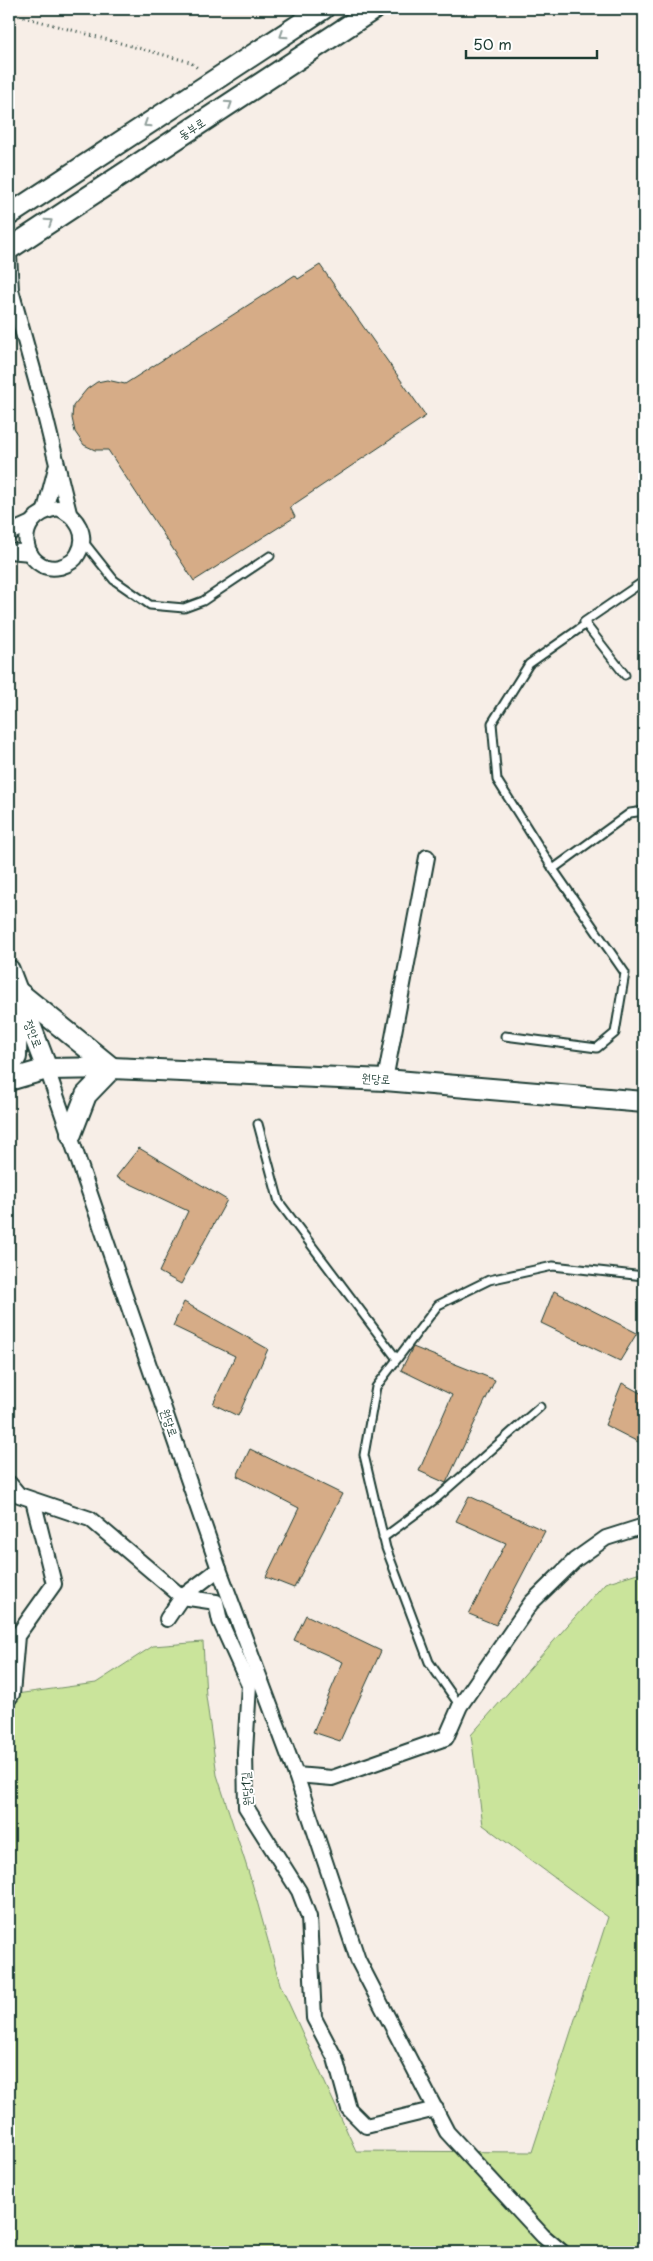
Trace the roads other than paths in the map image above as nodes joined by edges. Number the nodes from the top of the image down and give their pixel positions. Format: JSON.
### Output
{"nodes":[{"id":1,"x":324,"y":9,"type":"edge"},
{"id":2,"x":374,"y":9,"type":"edge"},
{"id":3,"x":9,"y":215,"type":"edge"},
{"id":4,"x":9,"y":249,"type":"edge"},
{"id":5,"x":9,"y":254,"type":"edge"},
{"id":6,"x":57,"y":465,"type":"junction"},
{"id":7,"x":46,"y":510,"type":"junction"},
{"id":8,"x":69,"y":513,"type":"junction"},
{"id":9,"x":29,"y":524,"type":"junction"},
{"id":10,"x":9,"y":533,"type":"edge"},
{"id":11,"x":83,"y":541,"type":"junction"},
{"id":12,"x":9,"y":551,"type":"edge"},
{"id":13,"x":30,"y":553,"type":"junction"},
{"id":14,"x":270,"y":556,"type":"dead end"},
{"id":15,"x":644,"y":580,"type":"edge"},
{"id":16,"x":586,"y":624,"type":"junction"},
{"id":17,"x":625,"y":675,"type":"dead end"},
{"id":18,"x":644,"y":811,"type":"edge"},
{"id":19,"x":427,"y":857,"type":"dead end"},
{"id":20,"x":553,"y":869,"type":"junction"},
{"id":21,"x":9,"y":970,"type":"edge"},
{"id":22,"x":17,"y":991,"type":"junction"},
{"id":23,"x":505,"y":1036,"type":"dead end"},
{"id":24,"x":9,"y":1066,"type":"edge"},
{"id":25,"x":112,"y":1068,"type":"junction"},
{"id":26,"x":47,"y":1069,"type":"junction"},
{"id":27,"x":9,"y":1080,"type":"edge"},
{"id":28,"x":385,"y":1080,"type":"junction"},
{"id":29,"x":644,"y":1102,"type":"edge"},
{"id":30,"x":258,"y":1124,"type":"dead end"},
{"id":31,"x":70,"y":1134,"type":"junction"},
{"id":32,"x":644,"y":1276,"type":"edge"},
{"id":33,"x":397,"y":1359,"type":"junction"},
{"id":34,"x":540,"y":1408,"type":"dead end"},
{"id":35,"x":9,"y":1483,"type":"edge"},
{"id":36,"x":32,"y":1500,"type":"junction"},
{"id":37,"x":644,"y":1526,"type":"edge"},
{"id":38,"x":384,"y":1538,"type":"junction"},
{"id":39,"x":220,"y":1569,"type":"junction"},
{"id":40,"x":182,"y":1597,"type":"junction"},
{"id":41,"x":167,"y":1619,"type":"dead end"},
{"id":42,"x":9,"y":1698,"type":"edge"},
{"id":43,"x":460,"y":1706,"type":"junction"},
{"id":44,"x":296,"y":1775,"type":"junction"},
{"id":45,"x":436,"y":2109,"type":"junction"},
{"id":46,"x":562,"y":2252,"type":"edge"}],
"edges":[{"from":1,"to":3,"type":"street","one_way":true},
{"from":4,"to":2,"type":"street","name":"동부로","one_way":true},
{"from":5,"to":6,"type":"street"},
{"from":6,"to":7,"type":"street"},
{"from":6,"to":8,"type":"street"},
{"from":7,"to":8,"type":"street"},
{"from":7,"to":9,"type":"street"},
{"from":8,"to":11,"type":"street"},
{"from":9,"to":10,"type":"street"},
{"from":9,"to":13,"type":"street"},
{"from":11,"to":13,"type":"street"},
{"from":11,"to":14,"type":"lane"},
{"from":12,"to":13,"type":"street"},
{"from":15,"to":16,"type":"lane"},
{"from":16,"to":17,"type":"lane"},
{"from":16,"to":20,"type":"lane"},
{"from":18,"to":20,"type":"lane"},
{"from":19,"to":28,"type":"street"},
{"from":20,"to":23,"type":"lane"},
{"from":21,"to":22,"type":"street","name":"정안로"},
{"from":22,"to":24,"type":"street"},
{"from":22,"to":25,"type":"street"},
{"from":22,"to":26,"type":"street","name":"정안로"},
{"from":25,"to":26,"type":"street","name":"원당로"},
{"from":25,"to":28,"type":"street","name":"원당로"},
{"from":25,"to":31,"type":"street"},
{"from":26,"to":27,"type":"street","name":"원당로"},
{"from":26,"to":31,"type":"street","name":"원당로"},
{"from":28,"to":29,"type":"street","name":"원당로"},
{"from":30,"to":33,"type":"lane"},
{"from":31,"to":39,"type":"street","name":"원당로"},
{"from":32,"to":33,"type":"lane"},
{"from":33,"to":38,"type":"lane"},
{"from":34,"to":38,"type":"lane"},
{"from":35,"to":36,"type":"street"},
{"from":36,"to":40,"type":"street"},
{"from":36,"to":42,"type":"street"},
{"from":37,"to":43,"type":"street"},
{"from":38,"to":43,"type":"lane"},
{"from":39,"to":40,"type":"street"},
{"from":39,"to":44,"type":"street","name":"원당로"},
{"from":40,"to":41,"type":"street"},
{"from":40,"to":45,"type":"street","name":"원당1길"},
{"from":43,"to":44,"type":"street"},
{"from":44,"to":45,"type":"street","name":"원당로"},
{"from":45,"to":46,"type":"street","name":"원당로"}]}
